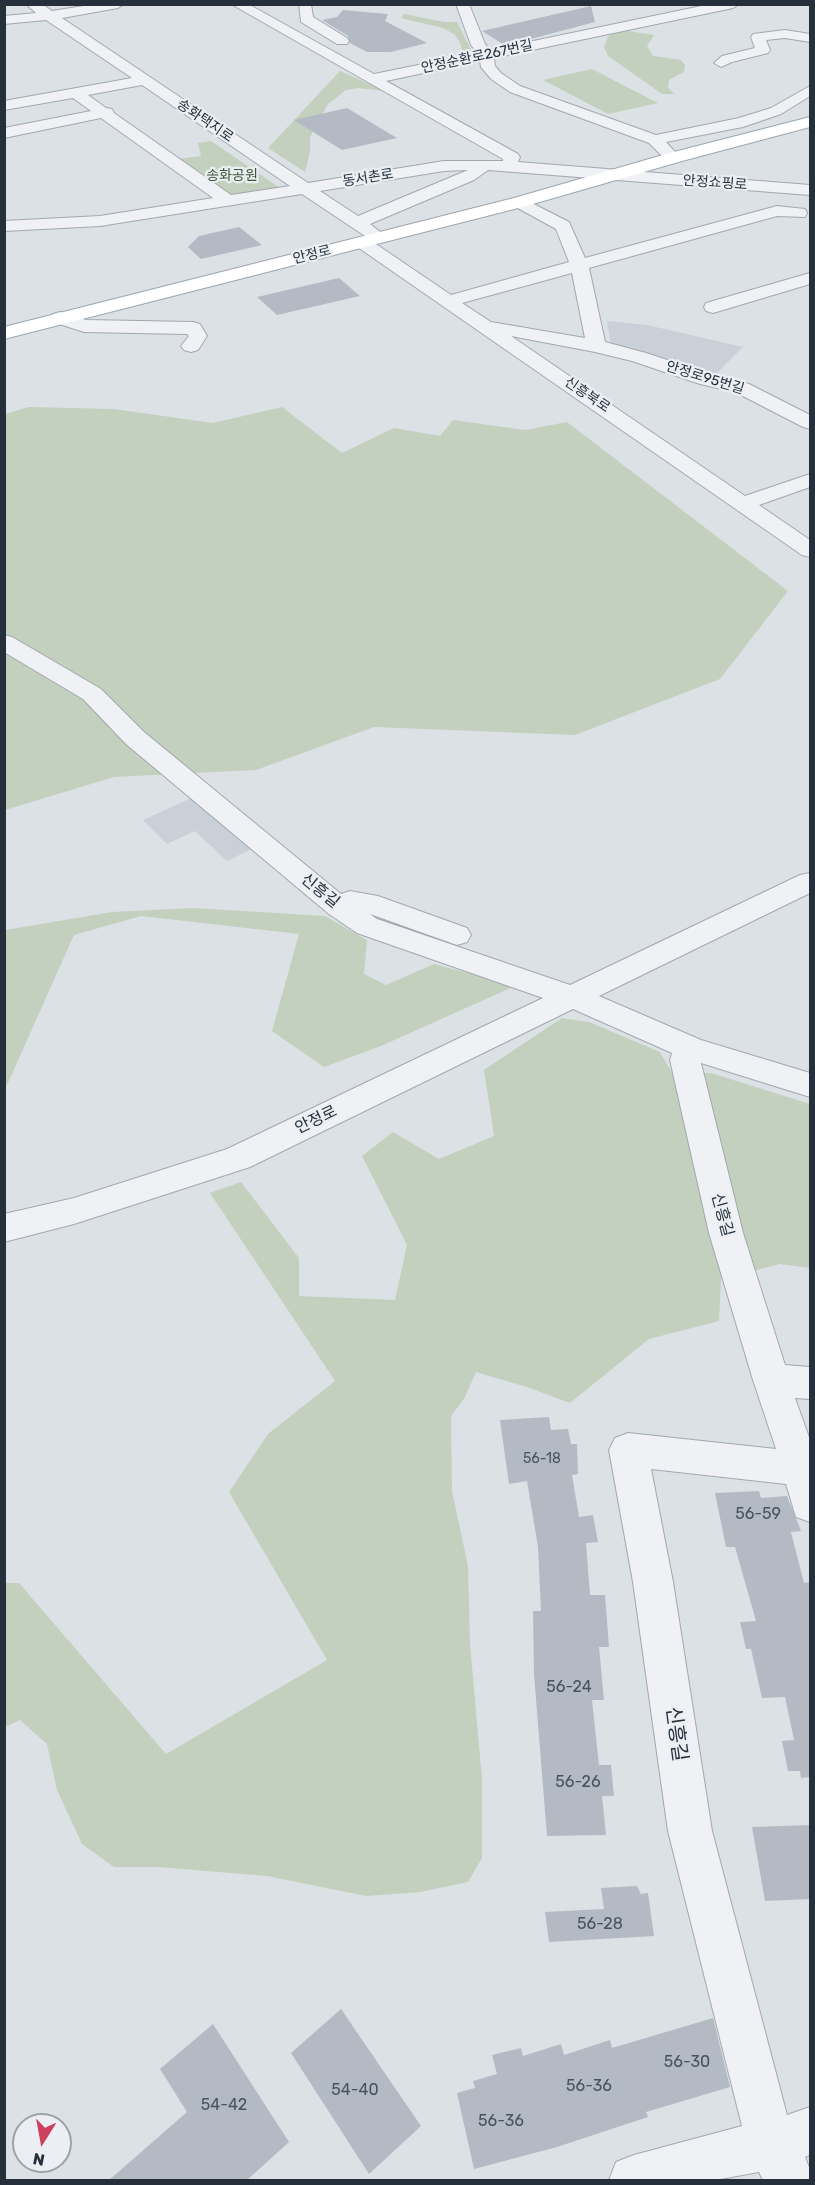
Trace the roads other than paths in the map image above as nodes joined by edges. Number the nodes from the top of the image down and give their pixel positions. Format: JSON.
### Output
{"nodes":[{"id":1,"x":32,"y":4,"type":"edge"},
{"id":2,"x":118,"y":4,"type":"edge"},
{"id":3,"x":237,"y":4,"type":"edge"},
{"id":4,"x":462,"y":4,"type":"edge"},
{"id":5,"x":304,"y":6,"type":"edge"},
{"id":6,"x":277,"y":8,"type":"dead end"},
{"id":7,"x":735,"y":11,"type":"edge"},
{"id":8,"x":253,"y":13,"type":"junction"},
{"id":9,"x":47,"y":15,"type":"junction"},
{"id":10,"x":4,"y":20,"type":"edge"},
{"id":11,"x":756,"y":26,"type":"dead end"},
{"id":12,"x":776,"y":35,"type":"junction"},
{"id":13,"x":810,"y":38,"type":"edge"},
{"id":14,"x":359,"y":50,"type":"dead end"},
{"id":15,"x":810,"y":51,"type":"edge"},
{"id":16,"x":487,"y":55,"type":"junction"},
{"id":17,"x":380,"y":61,"type":"dead end"},
{"id":18,"x":722,"y":63,"type":"dead end"},
{"id":19,"x":394,"y":70,"type":"dead end"},
{"id":20,"x":373,"y":79,"type":"junction"},
{"id":21,"x":143,"y":80,"type":"junction"},
{"id":22,"x":13,"y":88,"type":"dead end"},
{"id":23,"x":810,"y":90,"type":"edge"},
{"id":24,"x":76,"y":93,"type":"junction"},
{"id":25,"x":31,"y":101,"type":"junction"},
{"id":26,"x":4,"y":106,"type":"edge"},
{"id":27,"x":107,"y":112,"type":"junction"},
{"id":28,"x":810,"y":124,"type":"edge"},
{"id":29,"x":4,"y":133,"type":"edge"},
{"id":30,"x":655,"y":140,"type":"junction"},
{"id":31,"x":676,"y":157,"type":"junction"},
{"id":32,"x":389,"y":159,"type":"dead end"},
{"id":33,"x":486,"y":165,"type":"junction"},
{"id":34,"x":509,"y":166,"type":"junction"},
{"id":35,"x":410,"y":171,"type":"junction"},
{"id":36,"x":619,"y":174,"type":"junction"},
{"id":37,"x":305,"y":188,"type":"junction"},
{"id":38,"x":806,"y":189,"type":"edge"},
{"id":39,"x":228,"y":201,"type":"junction"},
{"id":40,"x":520,"y":202,"type":"junction"},
{"id":41,"x":805,"y":218,"type":"edge"},
{"id":42,"x":4,"y":226,"type":"edge"},
{"id":43,"x":366,"y":234,"type":"junction"},
{"id":44,"x":579,"y":264,"type":"junction"},
{"id":45,"x":810,"y":278,"type":"edge"},
{"id":46,"x":448,"y":301,"type":"junction"},
{"id":47,"x":713,"y":307,"type":"dead end"},
{"id":48,"x":60,"y":318,"type":"junction"},
{"id":49,"x":484,"y":325,"type":"junction"},
{"id":50,"x":4,"y":333,"type":"edge"},
{"id":51,"x":596,"y":345,"type":"junction"},
{"id":52,"x":191,"y":346,"type":"dead end"},
{"id":53,"x":810,"y":423,"type":"edge"},
{"id":54,"x":810,"y":480,"type":"edge"},
{"id":55,"x":745,"y":503,"type":"junction"},
{"id":56,"x":810,"y":550,"type":"edge"},
{"id":57,"x":4,"y":642,"type":"edge"},
{"id":58,"x":808,"y":885,"type":"edge"},
{"id":59,"x":591,"y":986,"type":"junction"},
{"id":60,"x":690,"y":1048,"type":"junction"},
{"id":61,"x":810,"y":1085,"type":"edge"},
{"id":62,"x":4,"y":1227,"type":"edge"},
{"id":63,"x":771,"y":1380,"type":"junction"},
{"id":64,"x":810,"y":1383,"type":"edge"},
{"id":65,"x":806,"y":1487,"type":"edge"},
{"id":66,"x":790,"y":2152,"type":"edge"},
{"id":67,"x":634,"y":2181,"type":"edge"}],
"edges":[{"from":1,"to":9,"type":"street","name":"송화택지로"},
{"from":2,"to":9,"type":"street"},
{"from":3,"to":8,"type":"street"},
{"from":4,"to":16,"type":"street"},
{"from":5,"to":14,"type":"street"},
{"from":6,"to":8,"type":"street"},
{"from":7,"to":16,"type":"street","name":"안정순환로267번길"},
{"from":8,"to":20,"type":"street"},
{"from":9,"to":10,"type":"street"},
{"from":9,"to":21,"type":"street","name":"송화택지로"},
{"from":11,"to":12,"type":"street"},
{"from":12,"to":13,"type":"street"},
{"from":12,"to":15,"type":"street"},
{"from":12,"to":18,"type":"street"},
{"from":16,"to":20,"type":"street","name":"안정순환로267번길"},
{"from":16,"to":30,"type":"street"},
{"from":17,"to":19,"type":"street"},
{"from":20,"to":34,"type":"street"},
{"from":21,"to":24,"type":"street"},
{"from":21,"to":37,"type":"street","name":"송화택지로"},
{"from":22,"to":25,"type":"street"},
{"from":23,"to":30,"type":"street"},
{"from":24,"to":25,"type":"street"},
{"from":24,"to":27,"type":"street"},
{"from":25,"to":26,"type":"street"},
{"from":27,"to":29,"type":"street"},
{"from":27,"to":39,"type":"street"},
{"from":28,"to":31,"type":"main road","name":"안정로"},
{"from":28,"to":36,"type":"main road","name":"안정로"},
{"from":30,"to":31,"type":"street"},
{"from":31,"to":36,"type":"main road","name":"안정로"},
{"from":32,"to":35,"type":"street"},
{"from":33,"to":34,"type":"street","name":"동서촌로"},
{"from":33,"to":35,"type":"street","name":"동서촌로"},
{"from":33,"to":43,"type":"street"},
{"from":34,"to":36,"type":"street","name":"동서촌로"},
{"from":35,"to":37,"type":"street","name":"동서촌로"},
{"from":36,"to":38,"type":"street","name":"안정쇼핑로"},
{"from":36,"to":40,"type":"main road","name":"안정로"},
{"from":37,"to":39,"type":"street","name":"동서촌로"},
{"from":37,"to":43,"type":"street","name":"송화택지로"},
{"from":38,"to":41,"type":"street"},
{"from":39,"to":42,"type":"street","name":"동서촌로"},
{"from":40,"to":43,"type":"main road","name":"안정로"},
{"from":40,"to":44,"type":"street"},
{"from":41,"to":44,"type":"street"},
{"from":43,"to":46,"type":"street","name":"신흥북로"},
{"from":43,"to":48,"type":"main road","name":"안정로"},
{"from":44,"to":46,"type":"street"},
{"from":44,"to":51,"type":"street"},
{"from":45,"to":47,"type":"street"},
{"from":46,"to":49,"type":"street","name":"신흥북로"},
{"from":48,"to":50,"type":"main road","name":"안정로"},
{"from":48,"to":52,"type":"street"},
{"from":49,"to":51,"type":"street","name":"안정로95번길"},
{"from":49,"to":55,"type":"street","name":"신흥북로"},
{"from":51,"to":53,"type":"street","name":"안정로95번길"},
{"from":54,"to":55,"type":"street"},
{"from":55,"to":56,"type":"street","name":"신흥북로"},
{"from":57,"to":59,"type":"street","name":"신흥길"},
{"from":58,"to":59,"type":"street","name":"안정로"},
{"from":59,"to":60,"type":"street","name":"신흥길"},
{"from":59,"to":62,"type":"street","name":"안정로"},
{"from":60,"to":61,"type":"street","name":"신흥길"},
{"from":60,"to":63,"type":"street","name":"신흥길"},
{"from":63,"to":64,"type":"street"},
{"from":63,"to":65,"type":"street","name":"신흥길"},
{"from":65,"to":66,"type":"street","name":"신흥길"},
{"from":66,"to":67,"type":"street"}]}
